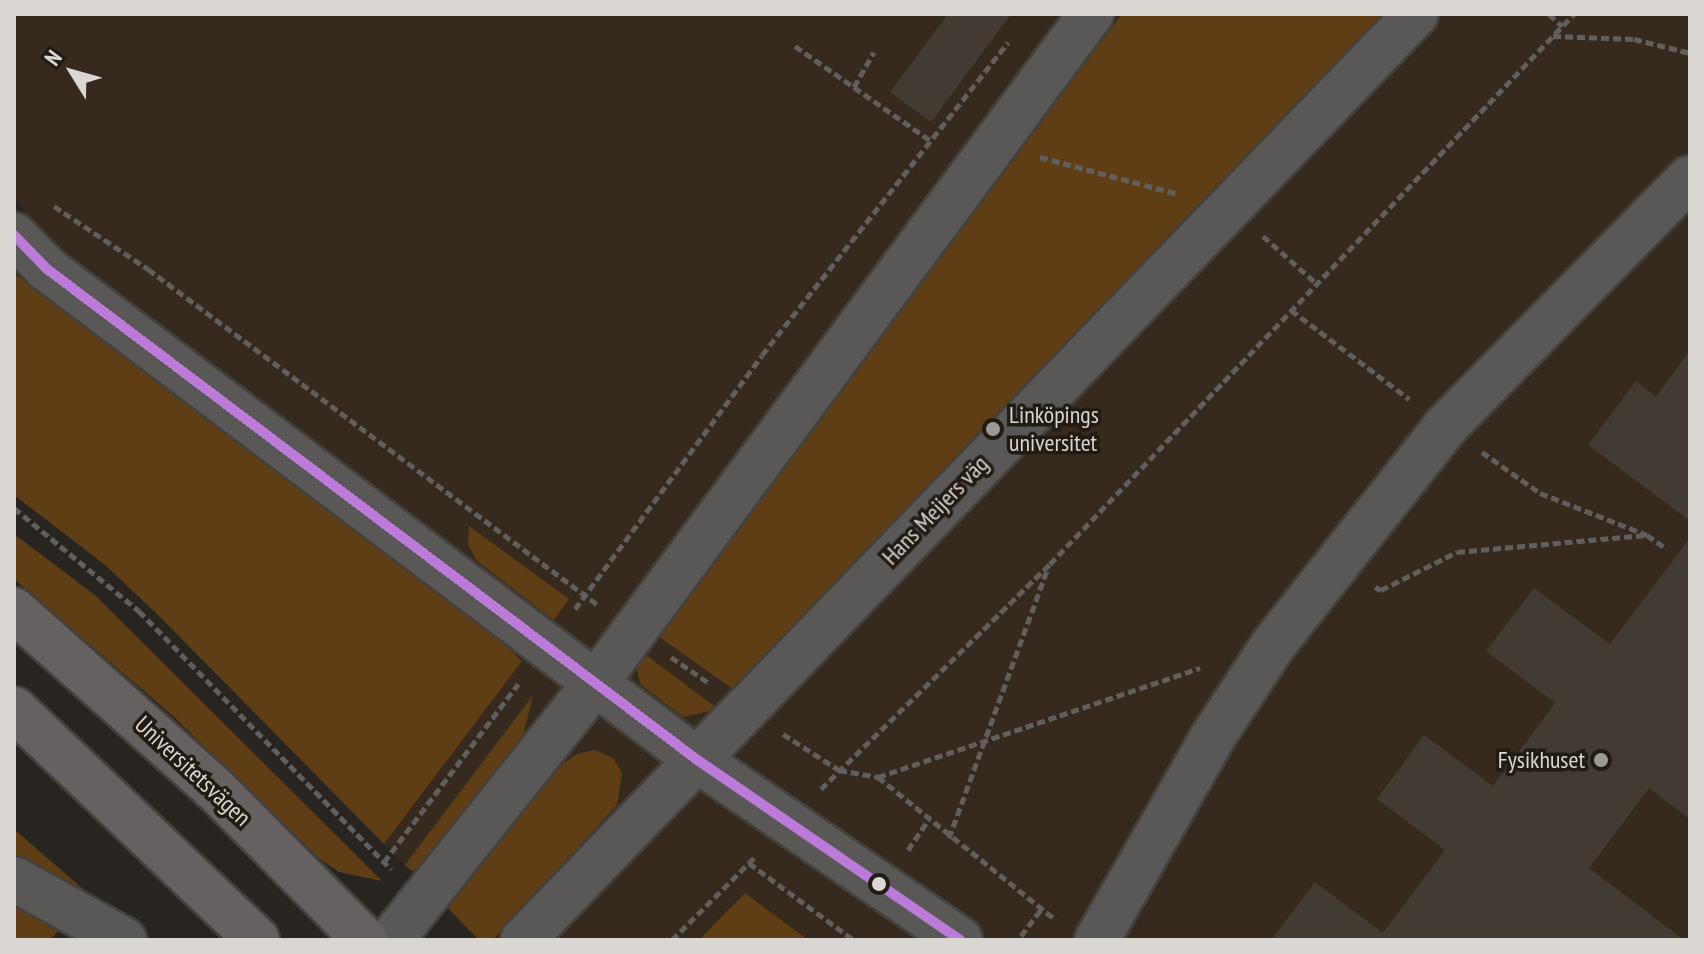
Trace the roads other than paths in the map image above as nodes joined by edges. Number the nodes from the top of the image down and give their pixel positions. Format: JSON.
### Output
{"nodes":[{"id":1,"x":1091,"y":14,"type":"edge"},
{"id":2,"x":1416,"y":14,"type":"edge"},
{"id":3,"x":1690,"y":178,"type":"edge"},
{"id":4,"x":27,"y":220,"type":"edge"},
{"id":5,"x":14,"y":610,"type":"edge"},
{"id":6,"x":598,"y":680,"type":"junction"},
{"id":7,"x":14,"y":709,"type":"edge"},
{"id":8,"x":696,"y":759,"type":"junction"},
{"id":9,"x":14,"y":879,"type":"edge"},
{"id":10,"x":1079,"y":932,"type":"edge"},
{"id":11,"x":124,"y":940,"type":"edge"},
{"id":12,"x":257,"y":940,"type":"edge"},
{"id":13,"x":365,"y":940,"type":"edge"},
{"id":14,"x":391,"y":940,"type":"edge"},
{"id":15,"x":523,"y":940,"type":"edge"},
{"id":16,"x":960,"y":940,"type":"edge"}],
"edges":[{"from":1,"to":6,"type":"street"},
{"from":2,"to":8,"type":"street","name":"Hans Meijers väg"},
{"from":3,"to":10,"type":"street"},
{"from":4,"to":6,"type":"street"},
{"from":5,"to":13,"type":"main road","name":"Universitetsvägen"},
{"from":6,"to":8,"type":"street"},
{"from":6,"to":14,"type":"street"},
{"from":7,"to":12,"type":"main road"},
{"from":8,"to":15,"type":"street","name":"Hans Meijers väg"},
{"from":8,"to":16,"type":"street"},
{"from":9,"to":11,"type":"street"}]}
